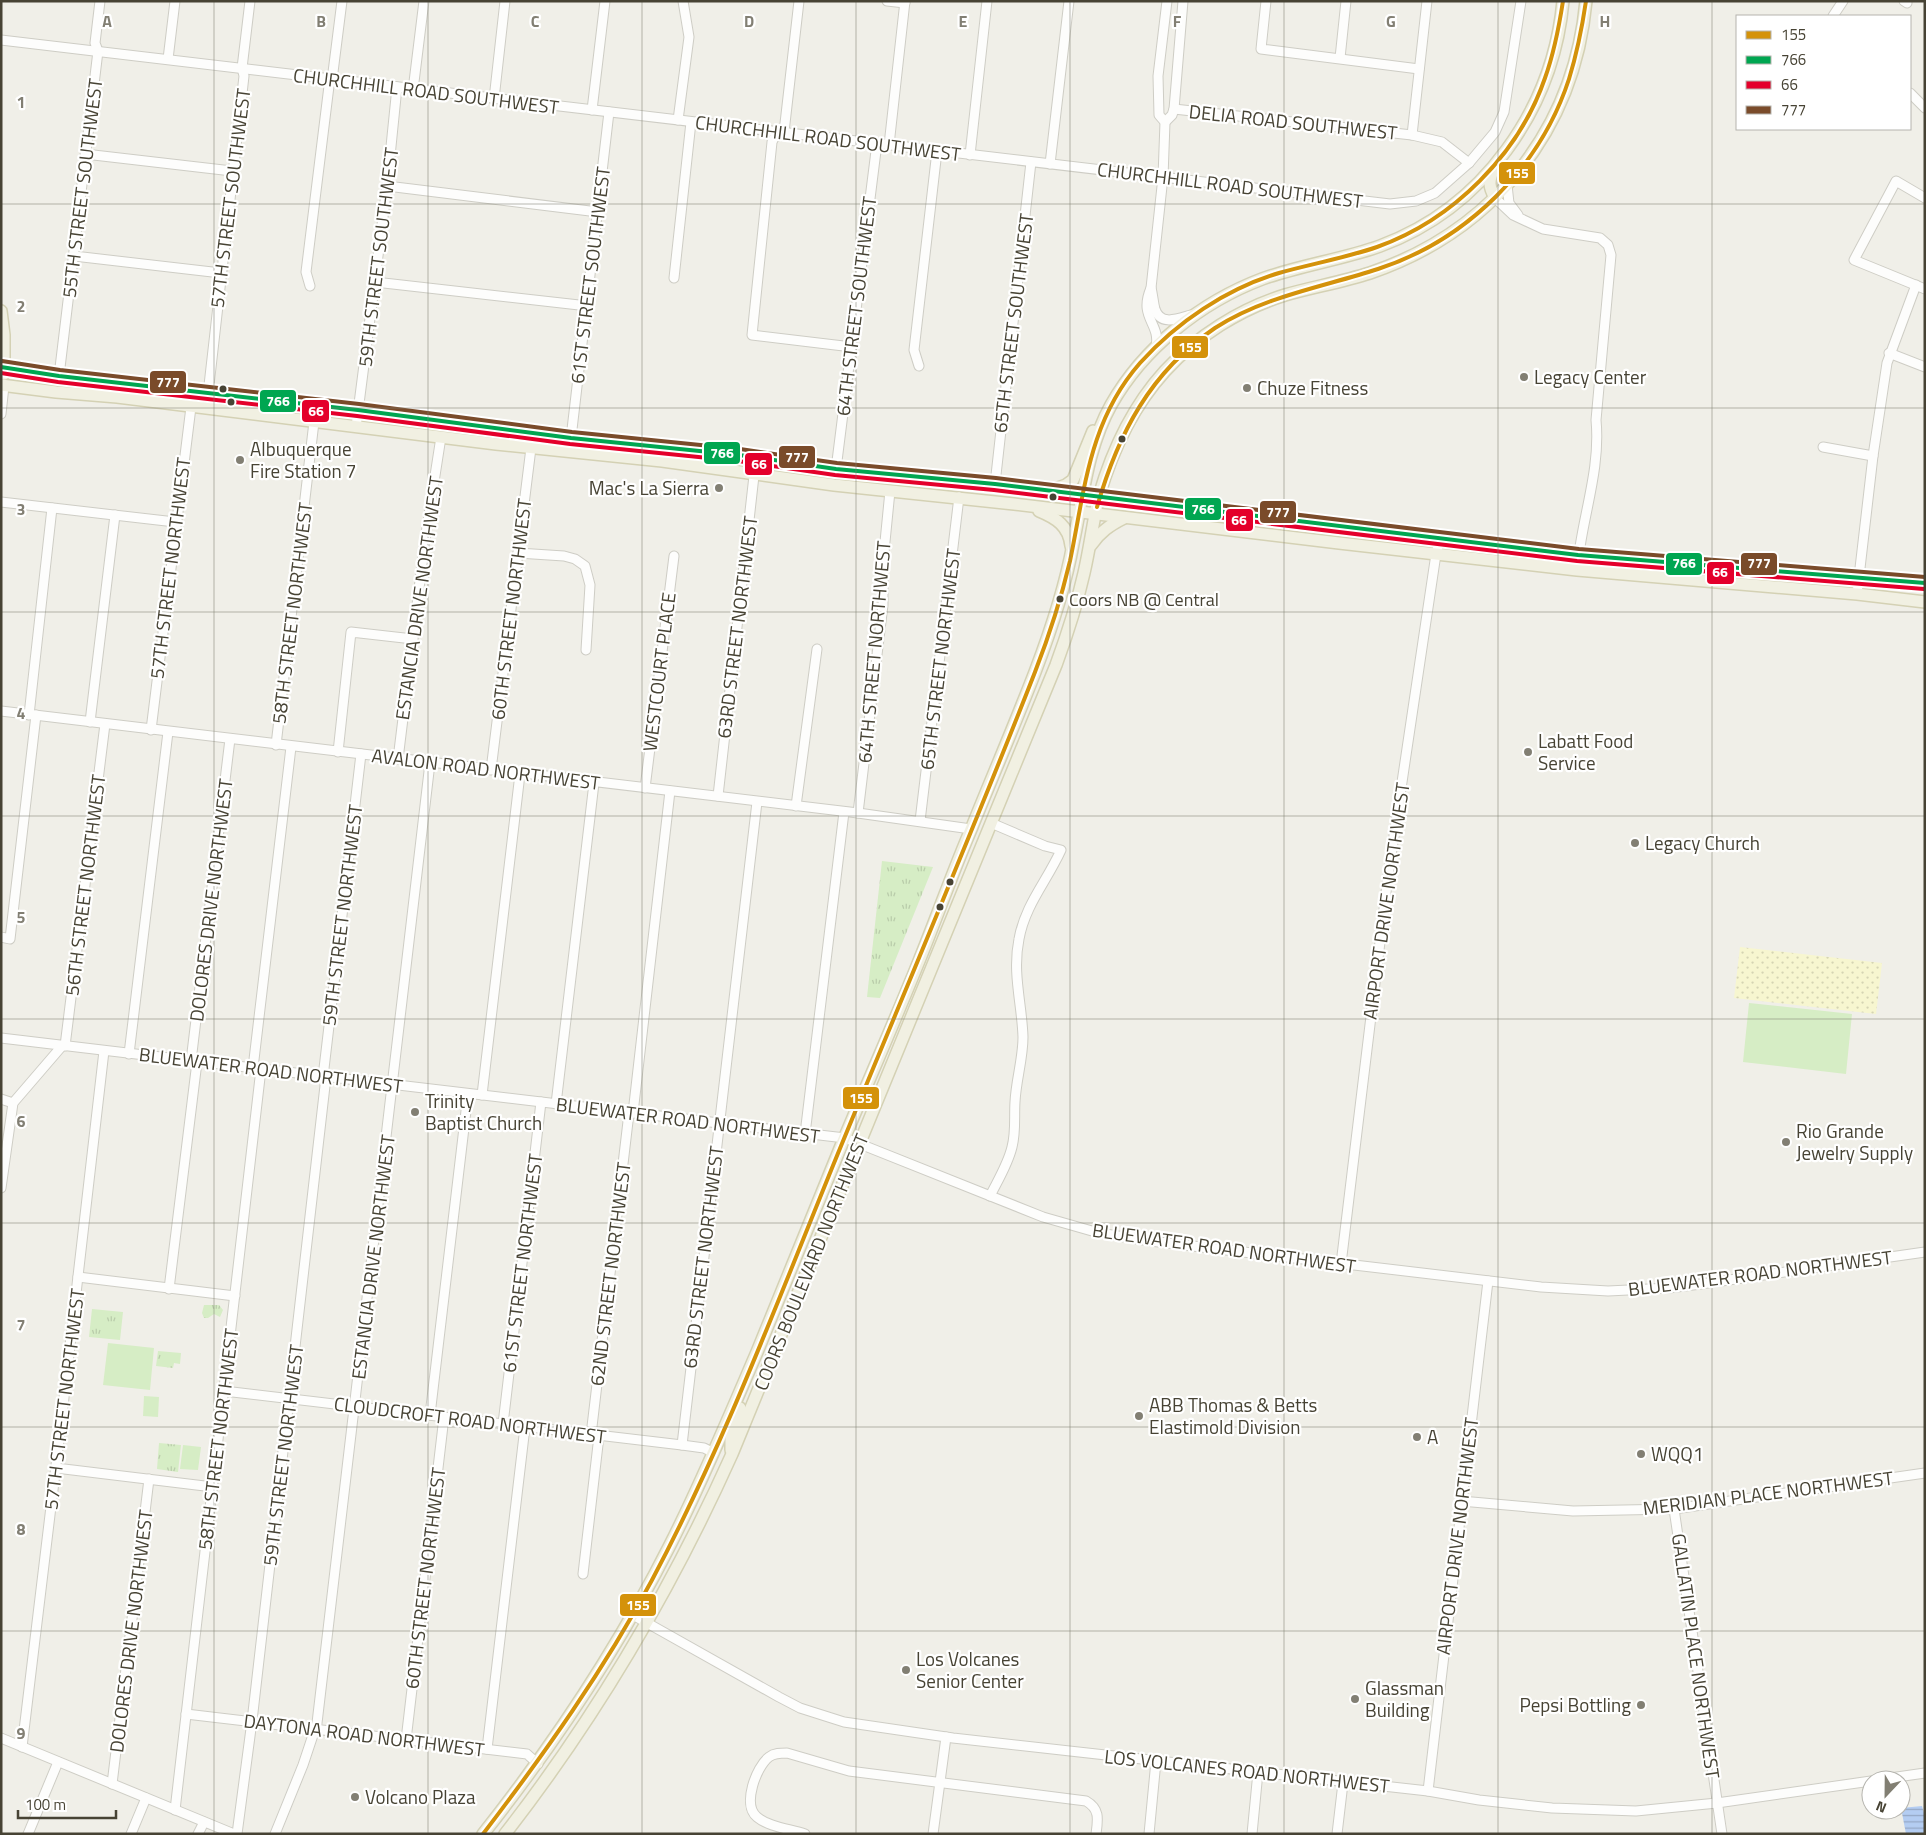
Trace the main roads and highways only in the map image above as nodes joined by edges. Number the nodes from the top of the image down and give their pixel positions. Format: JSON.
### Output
{"nodes":[{"id":1,"x":1563,"y":1,"type":"edge"},
{"id":2,"x":1586,"y":1,"type":"edge"},
{"id":3,"x":1497,"y":164,"type":"junction"},
{"id":4,"x":1495,"y":198,"type":"junction"},
{"id":5,"x":1,"y":311,"type":"edge"},
{"id":6,"x":3,"y":368,"type":"edge"},
{"id":7,"x":3,"y":386,"type":"edge"},
{"id":8,"x":1111,"y":405,"type":"junction"},
{"id":9,"x":1050,"y":491,"type":"junction"},
{"id":10,"x":1082,"y":495,"type":"junction"},
{"id":11,"x":1099,"y":497,"type":"junction"},
{"id":12,"x":1021,"y":504,"type":"junction"},
{"id":13,"x":1079,"y":513,"type":"junction"},
{"id":14,"x":1095,"y":514,"type":"junction"},
{"id":15,"x":1124,"y":518,"type":"junction"},
{"id":16,"x":1503,"y":546,"type":"junction"},
{"id":17,"x":1088,"y":549,"type":"junction"},
{"id":18,"x":1071,"y":556,"type":"junction"},
{"id":19,"x":1500,"y":561,"type":"junction"},
{"id":20,"x":1925,"y":583,"type":"edge"},
{"id":21,"x":1925,"y":602,"type":"edge"},
{"id":22,"x":1053,"y":626,"type":"junction"},
{"id":23,"x":1068,"y":633,"type":"junction"},
{"id":24,"x":997,"y":769,"type":"junction"},
{"id":25,"x":991,"y":823,"type":"junction"},
{"id":26,"x":971,"y":828,"type":"junction"},
{"id":27,"x":964,"y":889,"type":"junction"},
{"id":28,"x":737,"y":1399,"type":"junction"},
{"id":29,"x":714,"y":1453,"type":"junction"},
{"id":30,"x":732,"y":1454,"type":"junction"},
{"id":31,"x":709,"y":1503,"type":"junction"},
{"id":32,"x":587,"y":1690,"type":"junction"},
{"id":33,"x":570,"y":1742,"type":"junction"},
{"id":34,"x":538,"y":1764,"type":"junction"},
{"id":35,"x":524,"y":1809,"type":"junction"},
{"id":36,"x":483,"y":1834,"type":"edge"},
{"id":37,"x":504,"y":1834,"type":"edge"}],
"edges":[{"from":1,"to":3,"type":"main road"},
{"from":2,"to":4,"type":"main road","name":"COORS BOULEVARD NORTHWEST"},
{"from":3,"to":4,"type":"main road"},
{"from":3,"to":8,"type":"main road"},
{"from":4,"to":11,"type":"main road","name":"COORS BOULEVARD NORTHWEST"},
{"from":5,"to":6,"type":"main road"},
{"from":6,"to":7,"type":"main road"},
{"from":6,"to":9,"type":"main road"},
{"from":7,"to":12,"type":"main road"},
{"from":8,"to":9,"type":"main road"},
{"from":8,"to":10,"type":"main road","name":"COORS BOULEVARD NORTHWEST"},
{"from":9,"to":10,"type":"main road"},
{"from":10,"to":11,"type":"main road"},
{"from":10,"to":13,"type":"main road","name":"COORS BOULEVARD NORTHWEST"},
{"from":11,"to":14,"type":"main road","name":"COORS BOULEVARD NORTHWEST"},
{"from":11,"to":16,"type":"main road"},
{"from":12,"to":13,"type":"main road"},
{"from":12,"to":18,"type":"main road"},
{"from":13,"to":14,"type":"main road"},
{"from":13,"to":18,"type":"main road","name":"COORS BOULEVARD NORTHWEST"},
{"from":14,"to":15,"type":"main road"},
{"from":14,"to":17,"type":"main road","name":"COORS BOULEVARD NORTHWEST"},
{"from":15,"to":17,"type":"main road"},
{"from":15,"to":19,"type":"main road"},
{"from":16,"to":19,"type":"main road"},
{"from":16,"to":20,"type":"main road"},
{"from":17,"to":23,"type":"main road","name":"COORS BOULEVARD NORTHWEST"},
{"from":18,"to":22,"type":"main road","name":"COORS BOULEVARD NORTHWEST"},
{"from":19,"to":21,"type":"main road"},
{"from":22,"to":23,"type":"main road"},
{"from":22,"to":24,"type":"main road","name":"COORS BOULEVARD NORTHWEST"},
{"from":23,"to":25,"type":"main road","name":"COORS BOULEVARD NORTHWEST"},
{"from":24,"to":25,"type":"main road"},
{"from":24,"to":26,"type":"main road","name":"COORS BOULEVARD NORTHWEST"},
{"from":25,"to":27,"type":"main road","name":"COORS BOULEVARD NORTHWEST"},
{"from":26,"to":27,"type":"main road"},
{"from":26,"to":28,"type":"main road","name":"COORS BOULEVARD NORTHWEST"},
{"from":27,"to":30,"type":"main road","name":"COORS BOULEVARD NORTHWEST"},
{"from":28,"to":29,"type":"main road","name":"COORS BOULEVARD NORTHWEST"},
{"from":28,"to":30,"type":"main road"},
{"from":29,"to":31,"type":"main road"},
{"from":29,"to":32,"type":"main road","name":"COORS BOULEVARD NORTHWEST"},
{"from":30,"to":31,"type":"main road","name":"COORS BOULEVARD NORTHWEST"},
{"from":31,"to":33,"type":"main road","name":"COORS BOULEVARD NORTHWEST"},
{"from":32,"to":33,"type":"main road"},
{"from":32,"to":34,"type":"main road","name":"COORS BOULEVARD NORTHWEST"},
{"from":33,"to":35,"type":"main road","name":"COORS BOULEVARD NORTHWEST"},
{"from":34,"to":35,"type":"main road"},
{"from":34,"to":36,"type":"main road","name":"COORS BOULEVARD NORTHWEST"},
{"from":35,"to":37,"type":"main road","name":"COORS BOULEVARD NORTHWEST"}]}
